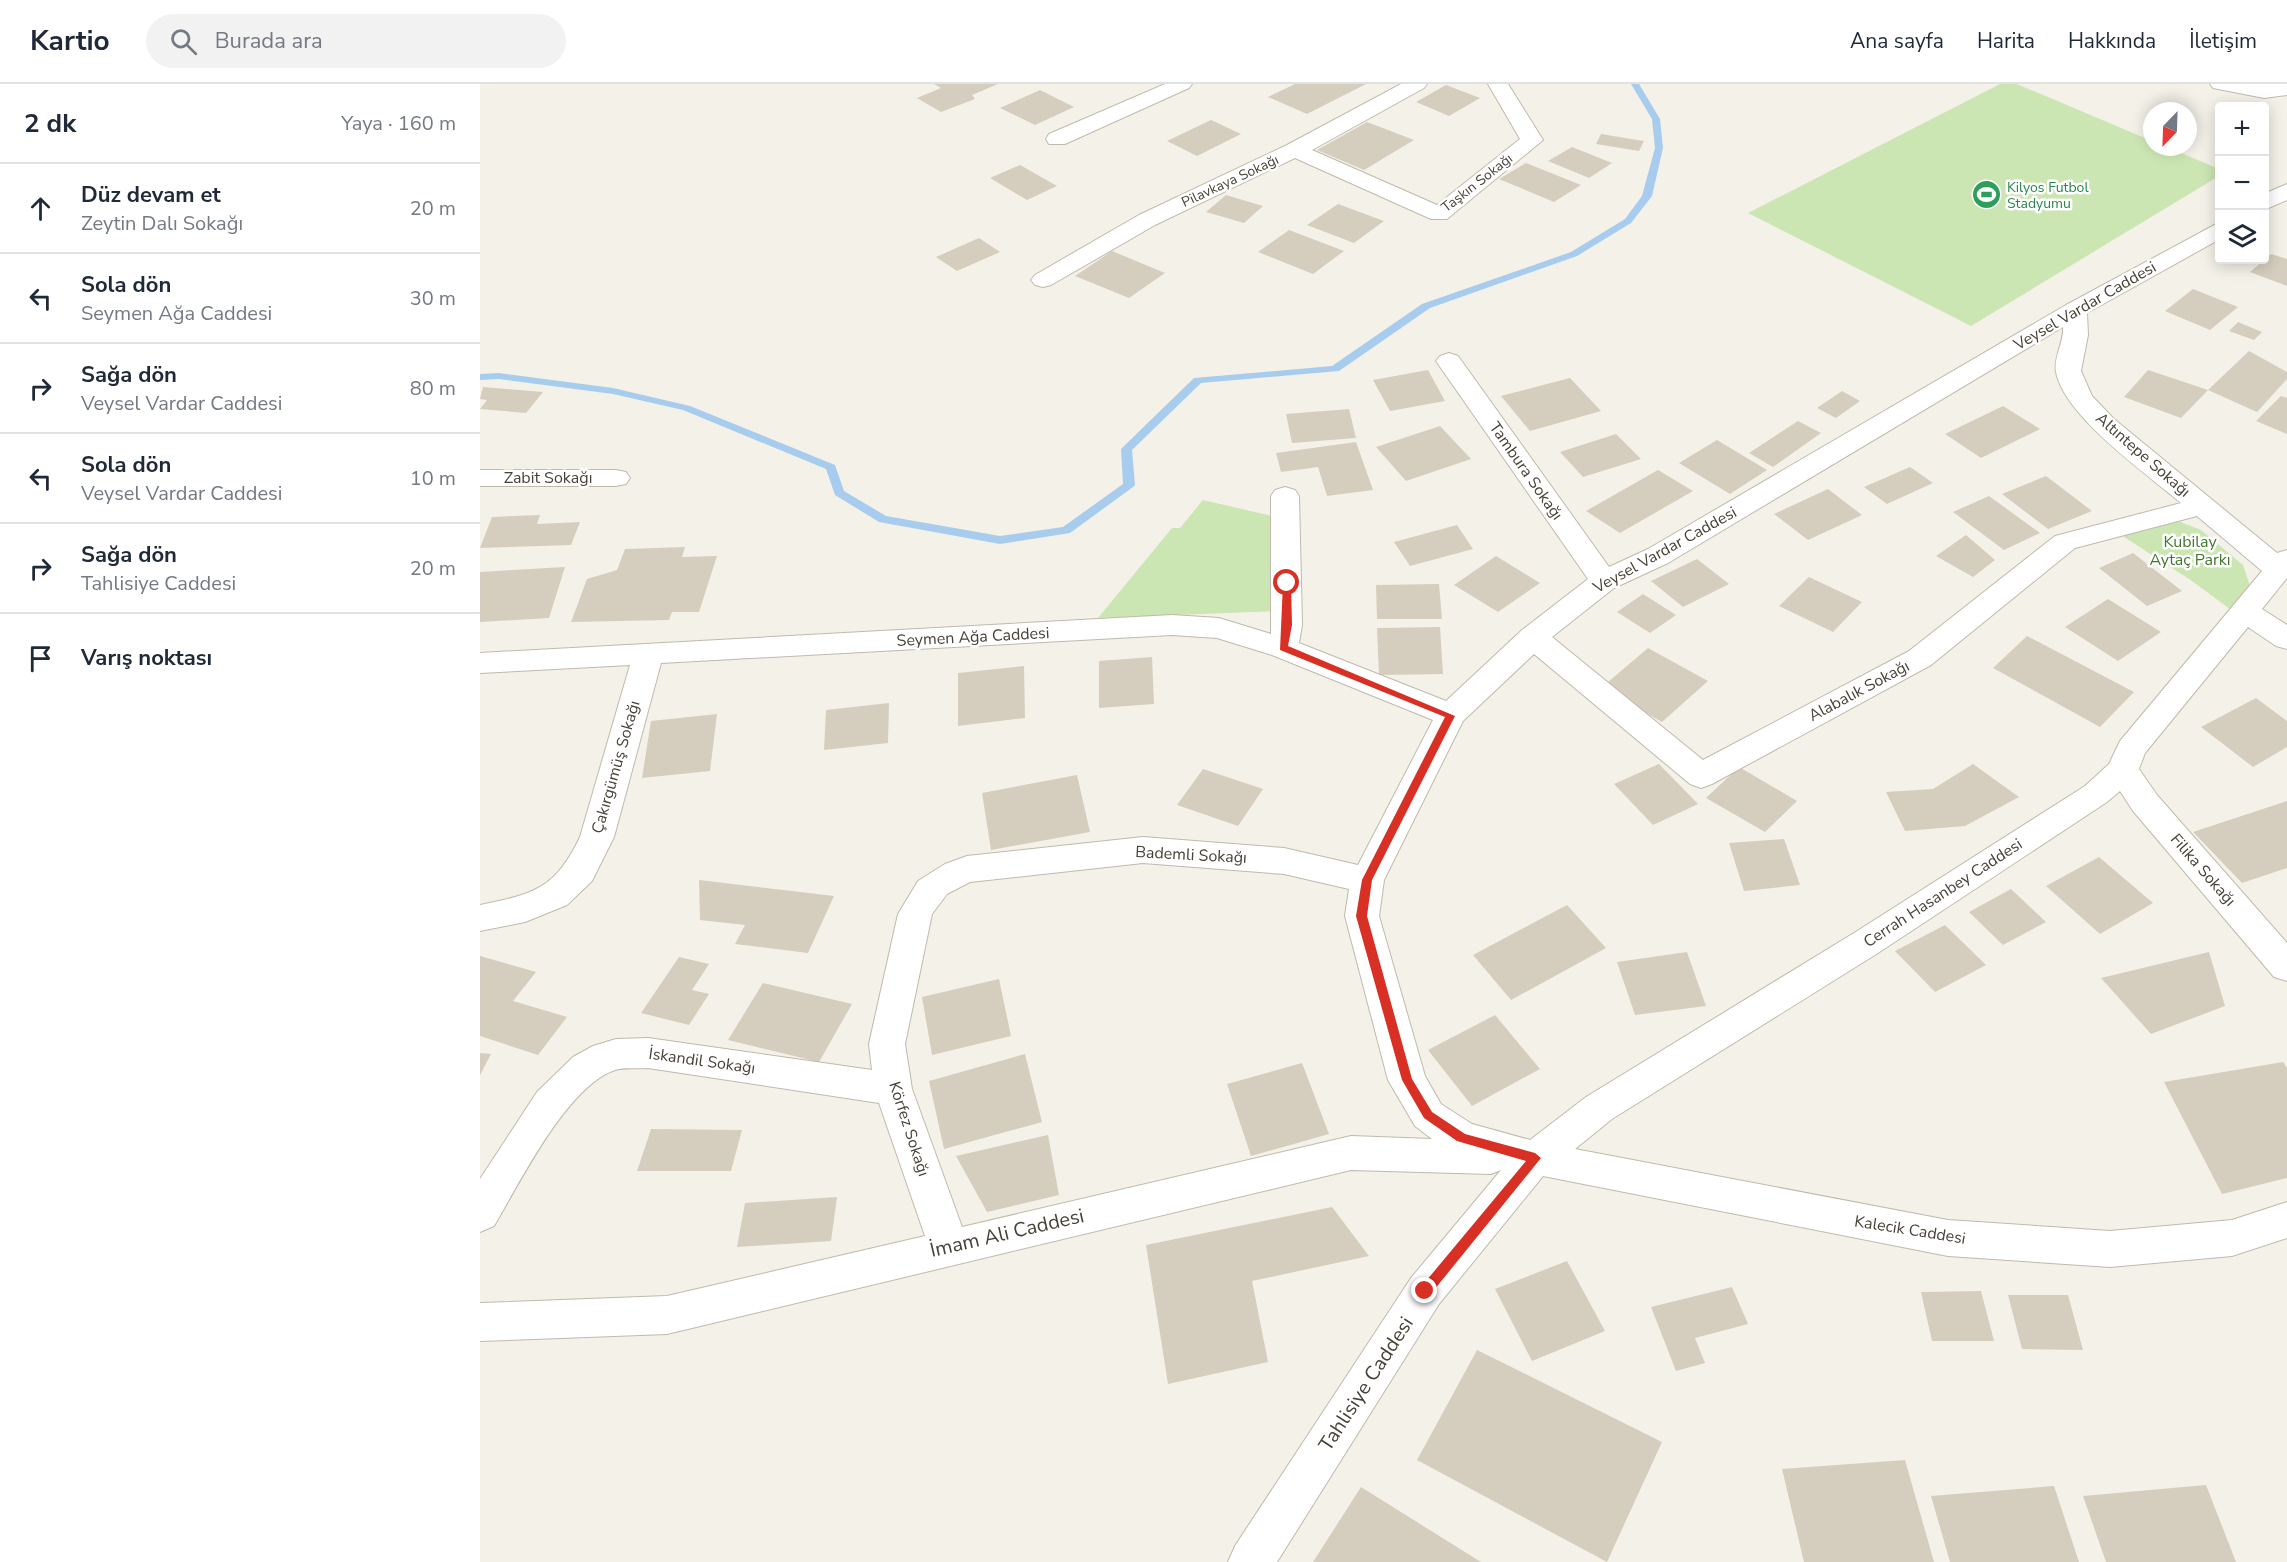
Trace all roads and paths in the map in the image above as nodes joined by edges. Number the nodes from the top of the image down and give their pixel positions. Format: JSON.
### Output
{"nodes":[{"id":1,"x":1182,"y":84,"type":"edge"},
{"id":2,"x":1417,"y":84,"type":"edge"},
{"id":3,"x":1498,"y":84,"type":"edge"},
{"id":4,"x":2220,"y":84,"type":"edge"},
{"id":5,"x":2287,"y":89,"type":"edge"},
{"id":6,"x":2264,"y":92,"type":"junction"},
{"id":7,"x":2287,"y":102,"type":"edge"},
{"id":8,"x":1057,"y":139,"type":"dead end"},
{"id":9,"x":1295,"y":150,"type":"junction"},
{"id":10,"x":2287,"y":190,"type":"edge"},
{"id":11,"x":2269,"y":201,"type":"edge"},
{"id":12,"x":2215,"y":232,"type":"edge"},
{"id":13,"x":1043,"y":280,"type":"dead end"},
{"id":14,"x":2075,"y":310,"type":"junction"},
{"id":15,"x":1449,"y":362,"type":"dead end"},
{"id":16,"x":480,"y":478,"type":"edge"},
{"id":17,"x":616,"y":478,"type":"dead end"},
{"id":18,"x":1285,"y":496,"type":"dead end"},
{"id":19,"x":2202,"y":506,"type":"junction"},
{"id":20,"x":2282,"y":564,"type":"edge"},
{"id":21,"x":1604,"y":581,"type":"junction"},
{"id":22,"x":2243,"y":610,"type":"junction"},
{"id":23,"x":1533,"y":637,"type":"junction"},
{"id":24,"x":2287,"y":639,"type":"edge"},
{"id":25,"x":1283,"y":648,"type":"junction"},
{"id":26,"x":648,"y":655,"type":"junction"},
{"id":27,"x":480,"y":663,"type":"edge"},
{"id":28,"x":1450,"y":716,"type":"junction"},
{"id":29,"x":2123,"y":770,"type":"junction"},
{"id":30,"x":943,"y":877,"type":"joint"},
{"id":31,"x":1367,"y":880,"type":"junction"},
{"id":32,"x":480,"y":918,"type":"edge"},
{"id":33,"x":2287,"y":967,"type":"edge"},
{"id":34,"x":893,"y":1089,"type":"junction"},
{"id":35,"x":1535,"y":1158,"type":"junction"},
{"id":36,"x":480,"y":1214,"type":"edge"},
{"id":37,"x":2287,"y":1220,"type":"edge"},
{"id":38,"x":949,"y":1246,"type":"junction"},
{"id":39,"x":480,"y":1322,"type":"edge"},
{"id":40,"x":1251,"y":1562,"type":"edge"}],
"edges":[{"from":1,"to":8,"type":"street"},
{"from":2,"to":9,"type":"street","name":"Pilavkaya Sokağı"},
{"from":3,"to":9,"type":"street","name":"Taşkın Sokağı"},
{"from":4,"to":6,"type":"street"},
{"from":5,"to":6,"type":"street"},
{"from":6,"to":7,"type":"street"},
{"from":9,"to":13,"type":"street","name":"Pilavkaya Sokağı"},
{"from":10,"to":11,"type":"street"},
{"from":12,"to":14,"type":"street","name":"Veysel Vardar Caddesi"},
{"from":14,"to":19,"type":"street","name":"Altıntepe Sokağı"},
{"from":14,"to":21,"type":"street","name":"Veysel Vardar Caddesi"},
{"from":15,"to":21,"type":"street","name":"Tambura Sokağı"},
{"from":16,"to":17,"type":"street","name":"Zabit Sokağı"},
{"from":18,"to":25,"type":"street"},
{"from":19,"to":20,"type":"street","name":"Altıntepe Sokağı"},
{"from":19,"to":23,"type":"street","name":"Alabalık Sokağı"},
{"from":20,"to":22,"type":"street","name":"Cerrah Hasanbey Caddesi"},
{"from":21,"to":23,"type":"street","name":"Veysel Vardar Caddesi"},
{"from":22,"to":24,"type":"street"},
{"from":22,"to":29,"type":"street","name":"Cerrah Hasanbey Caddesi"},
{"from":23,"to":28,"type":"street","name":"Veysel Vardar Caddesi"},
{"from":25,"to":26,"type":"street","name":"Seymen Ağa Caddesi"},
{"from":25,"to":28,"type":"street","name":"Seymen Ağa Caddesi"},
{"from":26,"to":27,"type":"street","name":"Seymen Ağa Caddesi"},
{"from":26,"to":32,"type":"street","name":"Çakırgümüş Sokağı"},
{"from":28,"to":31,"type":"street","name":"Veysel Vardar Caddesi"},
{"from":29,"to":33,"type":"street","name":"Filika Sokağı"},
{"from":29,"to":35,"type":"street","name":"Cerrah Hasanbey Caddesi"},
{"from":30,"to":31,"type":"street","name":"Bademli Sokağı"},
{"from":30,"to":34,"type":"street","name":"Körfez Sokağı"},
{"from":31,"to":35,"type":"street","name":"Veysel Vardar Caddesi"},
{"from":34,"to":36,"type":"street","name":"İskandil Sokağı"},
{"from":34,"to":38,"type":"street","name":"Körfez Sokağı"},
{"from":35,"to":37,"type":"street","name":"Kalecik Caddesi"},
{"from":35,"to":38,"type":"street","name":"İmam Ali Caddesi"},
{"from":35,"to":40,"type":"street","name":"Tahlisiye Caddesi"},
{"from":38,"to":39,"type":"street","name":"İmam Ali Caddesi"}]}
